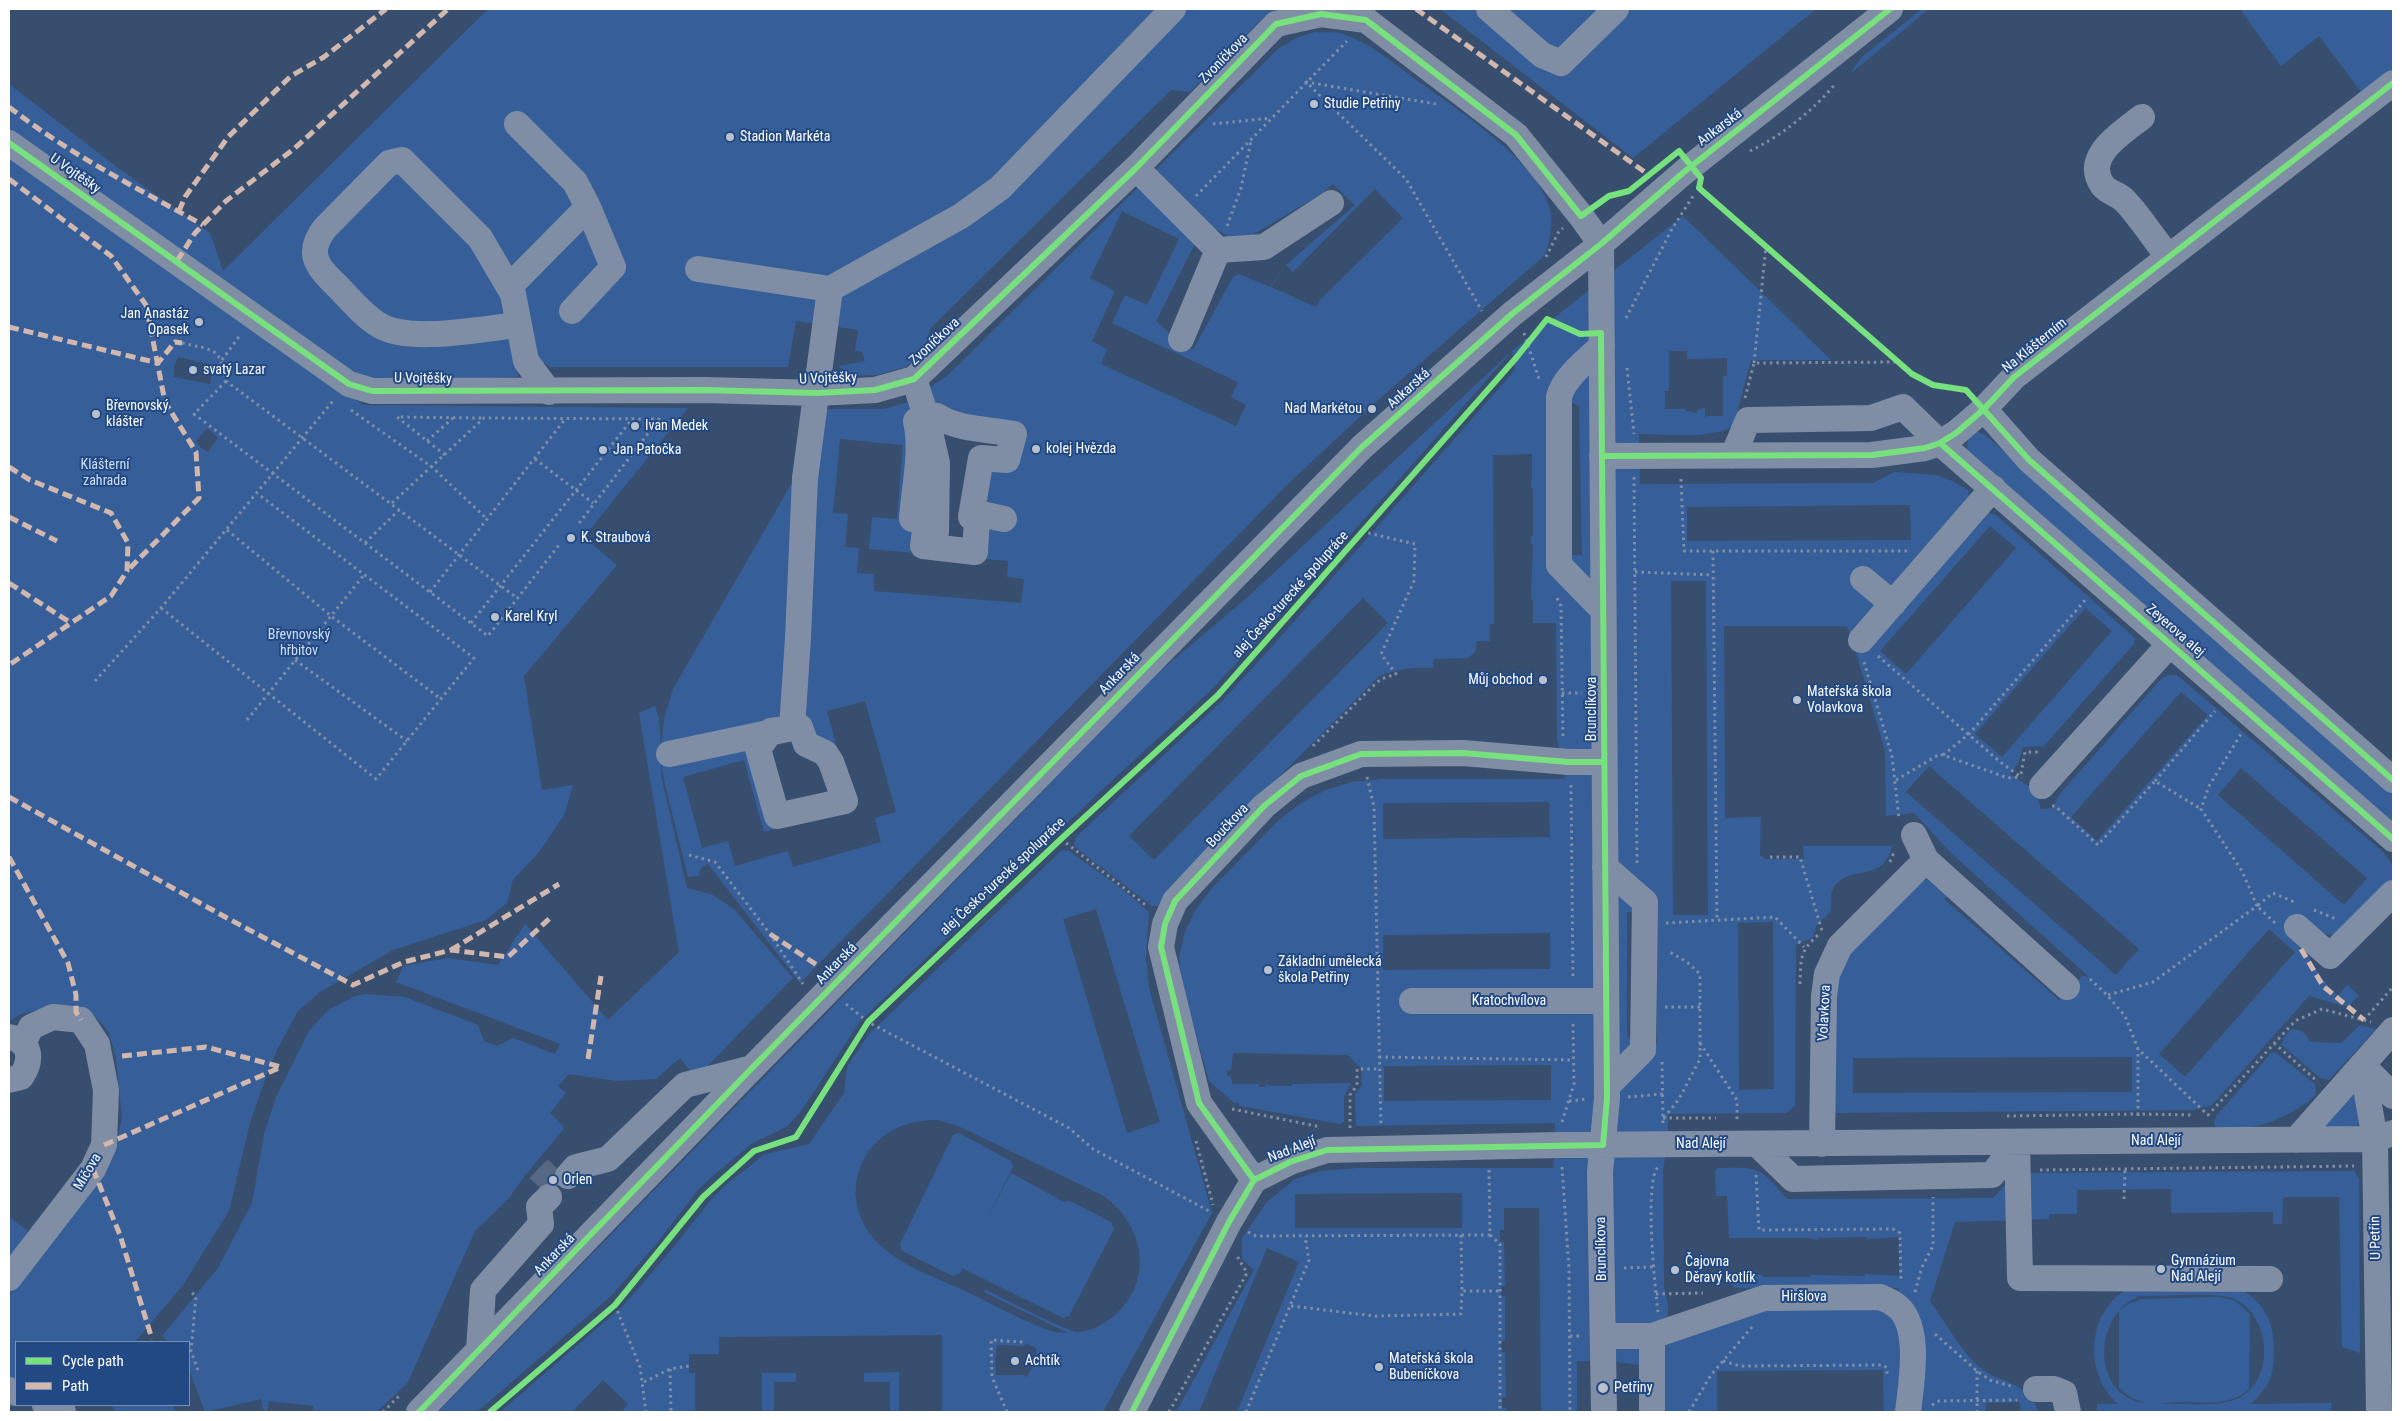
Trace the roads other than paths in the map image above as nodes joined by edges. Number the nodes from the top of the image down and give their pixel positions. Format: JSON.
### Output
{"nodes":[{"id":1,"x":1173,"y":9,"type":"edge"},
{"id":2,"x":1489,"y":9,"type":"edge"},
{"id":3,"x":1616,"y":9,"type":"edge"},
{"id":4,"x":1890,"y":9,"type":"edge"},
{"id":5,"x":1320,"y":11,"type":"edge"},
{"id":6,"x":2393,"y":83,"type":"edge"},
{"id":7,"x":2142,"y":117,"type":"dead end"},
{"id":8,"x":517,"y":124,"type":"dead end"},
{"id":9,"x":9,"y":143,"type":"edge"},
{"id":10,"x":1136,"y":168,"type":"junction"},
{"id":11,"x":1331,"y":203,"type":"dead end"},
{"id":12,"x":588,"y":207,"type":"junction"},
{"id":13,"x":1601,"y":244,"type":"junction"},
{"id":14,"x":1218,"y":250,"type":"junction"},
{"id":15,"x":2169,"y":257,"type":"junction"},
{"id":16,"x":698,"y":269,"type":"dead end"},
{"id":17,"x":509,"y":287,"type":"junction"},
{"id":18,"x":830,"y":289,"type":"junction"},
{"id":19,"x":572,"y":311,"type":"dead end"},
{"id":20,"x":519,"y":325,"type":"junction"},
{"id":21,"x":1181,"y":339,"type":"dead end"},
{"id":22,"x":1591,"y":340,"type":"junction"},
{"id":23,"x":914,"y":379,"type":"junction"},
{"id":24,"x":549,"y":392,"type":"junction"},
{"id":25,"x":817,"y":393,"type":"junction"},
{"id":26,"x":1984,"y":409,"type":"junction"},
{"id":27,"x":927,"y":419,"type":"junction"},
{"id":28,"x":1940,"y":443,"type":"junction"},
{"id":29,"x":1602,"y":456,"type":"junction"},
{"id":30,"x":1733,"y":456,"type":"junction"},
{"id":31,"x":1993,"y":488,"type":"junction"},
{"id":32,"x":972,"y":512,"type":"junction"},
{"id":33,"x":1004,"y":519,"type":"dead end"},
{"id":34,"x":936,"y":532,"type":"dead end"},
{"id":35,"x":1863,"y":579,"type":"dead end"},
{"id":36,"x":1893,"y":604,"type":"junction"},
{"id":37,"x":1604,"y":610,"type":"junction"},
{"id":38,"x":1864,"y":643,"type":"road end"},
{"id":39,"x":2170,"y":644,"type":"junction"},
{"id":40,"x":669,"y":754,"type":"dead end"},
{"id":41,"x":1604,"y":762,"type":"junction"},
{"id":42,"x":2393,"y":780,"type":"edge"},
{"id":43,"x":2035,"y":788,"type":"road end"},
{"id":44,"x":1903,"y":828,"type":"road end"},
{"id":45,"x":2393,"y":839,"type":"edge"},
{"id":46,"x":1926,"y":860,"type":"junction"},
{"id":47,"x":1605,"y":867,"type":"junction"},
{"id":48,"x":2393,"y":893,"type":"edge"},
{"id":49,"x":2296,"y":927,"type":"dead end"},
{"id":50,"x":2076,"y":981,"type":"road end"},
{"id":51,"x":1412,"y":1001,"type":"dead end"},
{"id":52,"x":1606,"y":1001,"type":"junction"},
{"id":53,"x":2386,"y":1027,"type":"edge"},
{"id":54,"x":16,"y":1041,"type":"edge"},
{"id":55,"x":2362,"y":1065,"type":"junction"},
{"id":56,"x":752,"y":1068,"type":"junction"},
{"id":57,"x":9,"y":1080,"type":"edge"},
{"id":58,"x":1606,"y":1094,"type":"junction"},
{"id":59,"x":2393,"y":1096,"type":"edge"},
{"id":60,"x":2384,"y":1136,"type":"edge"},
{"id":61,"x":2296,"y":1140,"type":"junction"},
{"id":62,"x":2017,"y":1142,"type":"junction"},
{"id":63,"x":1757,"y":1144,"type":"junction"},
{"id":64,"x":1822,"y":1144,"type":"junction"},
{"id":65,"x":1603,"y":1145,"type":"junction"},
{"id":66,"x":568,"y":1170,"type":"tunnel mouth"},
{"id":67,"x":1254,"y":1180,"type":"junction"},
{"id":68,"x":542,"y":1197,"type":"tunnel mouth"},
{"id":69,"x":9,"y":1278,"type":"edge"},
{"id":70,"x":2270,"y":1280,"type":"dead end"},
{"id":71,"x":1655,"y":1326,"type":"junction"},
{"id":72,"x":2385,"y":1328,"type":"edge"},
{"id":73,"x":1604,"y":1336,"type":"junction"},
{"id":74,"x":480,"y":1350,"type":"junction"},
{"id":75,"x":2024,"y":1392,"type":"road end"},
{"id":76,"x":48,"y":1406,"type":"edge"},
{"id":77,"x":1918,"y":1410,"type":"edge"},
{"id":78,"x":63,"y":1412,"type":"edge"},
{"id":79,"x":419,"y":1412,"type":"edge"},
{"id":80,"x":1132,"y":1412,"type":"edge"},
{"id":81,"x":1604,"y":1412,"type":"edge"},
{"id":82,"x":1652,"y":1412,"type":"edge"},
{"id":83,"x":2068,"y":1412,"type":"edge"},
{"id":84,"x":2379,"y":1412,"type":"edge"}],
"edges":[{"from":1,"to":18,"type":"street"},
{"from":2,"to":3,"type":"street"},
{"from":4,"to":13,"type":"street","name":"Ankarská"},
{"from":5,"to":10,"type":"street","name":"Zvoníčkova"},
{"from":5,"to":13,"type":"street","name":"Zvoníčkova"},
{"from":6,"to":15,"type":"street","name":"Na Klášterním"},
{"from":7,"to":15,"type":"street"},
{"from":8,"to":12,"type":"street"},
{"from":9,"to":24,"type":"street","name":"U Vojtěšky"},
{"from":10,"to":14,"type":"street"},
{"from":10,"to":23,"type":"street","name":"Zvoníčkova"},
{"from":11,"to":14,"type":"street"},
{"from":12,"to":17,"type":"street"},
{"from":12,"to":19,"type":"street"},
{"from":13,"to":22,"type":"street","name":"Brunclíkova"},
{"from":13,"to":56,"type":"street","name":"Ankarská"},
{"from":14,"to":21,"type":"street"},
{"from":15,"to":26,"type":"street","name":"Na Klášterním"},
{"from":16,"to":18,"type":"street"},
{"from":17,"to":20,"type":"street"},
{"from":17,"to":20,"type":"street"},
{"from":18,"to":25,"type":"street"},
{"from":20,"to":24,"type":"street"},
{"from":22,"to":29,"type":"street","name":"Brunclíkova"},
{"from":22,"to":37,"type":"street"},
{"from":23,"to":25,"type":"street","name":"U Vojtěšky"},
{"from":23,"to":27,"type":"street"},
{"from":24,"to":25,"type":"street","name":"U Vojtěšky"},
{"from":25,"to":40,"type":"street"},
{"from":26,"to":28,"type":"street","name":"Na Klášterním"},
{"from":26,"to":42,"type":"street"},
{"from":27,"to":32,"type":"street"},
{"from":27,"to":32,"type":"street"},
{"from":27,"to":34,"type":"street"},
{"from":28,"to":30,"type":"street","name":"Na Klášterním"},
{"from":28,"to":30,"type":"street","name":"Zeyerova alej"},
{"from":28,"to":31,"type":"street","name":"Zeyerova alej"},
{"from":29,"to":30,"type":"street","name":"Na Klášterním"},
{"from":29,"to":37,"type":"street","name":"Brunclíkova"},
{"from":31,"to":36,"type":"street"},
{"from":31,"to":39,"type":"street","name":"Zeyerova alej"},
{"from":32,"to":33,"type":"street"},
{"from":35,"to":36,"type":"street"},
{"from":36,"to":38,"type":"street"},
{"from":37,"to":41,"type":"street","name":"Brunclíkova"},
{"from":39,"to":43,"type":"street","name":"Zeyerova alej"},
{"from":39,"to":45,"type":"street","name":"Zeyerova alej"},
{"from":41,"to":47,"type":"street","name":"Brunclíkova"},
{"from":41,"to":67,"type":"street","name":"Boučkova"},
{"from":44,"to":46,"type":"street"},
{"from":46,"to":50,"type":"street"},
{"from":46,"to":64,"type":"street","name":"Volavkova"},
{"from":47,"to":52,"type":"street","name":"Brunclíkova"},
{"from":47,"to":58,"type":"street"},
{"from":48,"to":49,"type":"street"},
{"from":51,"to":52,"type":"street","name":"Kratochvílova"},
{"from":52,"to":58,"type":"street","name":"Brunclíkova"},
{"from":53,"to":55,"type":"street"},
{"from":54,"to":57,"type":"street"},
{"from":54,"to":69,"type":"street","name":"Míčova"},
{"from":55,"to":59,"type":"street"},
{"from":55,"to":60,"type":"street","name":"U Petřin"},
{"from":55,"to":61,"type":"street"},
{"from":56,"to":66,"type":"street"},
{"from":56,"to":74,"type":"street","name":"Ankarská"},
{"from":58,"to":65,"type":"street","name":"Brunclíkova"},
{"from":60,"to":61,"type":"street","name":"Nad Alejí"},
{"from":60,"to":72,"type":"street","name":"U Petřin"},
{"from":61,"to":62,"type":"street","name":"Nad Alejí"},
{"from":62,"to":63,"type":"street"},
{"from":62,"to":64,"type":"street","name":"Nad Alejí"},
{"from":62,"to":70,"type":"street"},
{"from":63,"to":64,"type":"street","name":"Nad Alejí"},
{"from":63,"to":65,"type":"street","name":"Nad Alejí"},
{"from":65,"to":67,"type":"street","name":"Nad Alejí"},
{"from":65,"to":73,"type":"street","name":"Brunclíkova"},
{"from":67,"to":80,"type":"street"},
{"from":68,"to":74,"type":"street"},
{"from":71,"to":73,"type":"street","name":"Hiršlova"},
{"from":71,"to":77,"type":"street","name":"Hiršlova"},
{"from":71,"to":82,"type":"street"},
{"from":72,"to":84,"type":"street","name":"U Petřin"},
{"from":73,"to":81,"type":"street","name":"Brunclíkova"},
{"from":74,"to":79,"type":"street","name":"Ankarská"},
{"from":75,"to":83,"type":"street"},
{"from":76,"to":78,"type":"street"}]}
